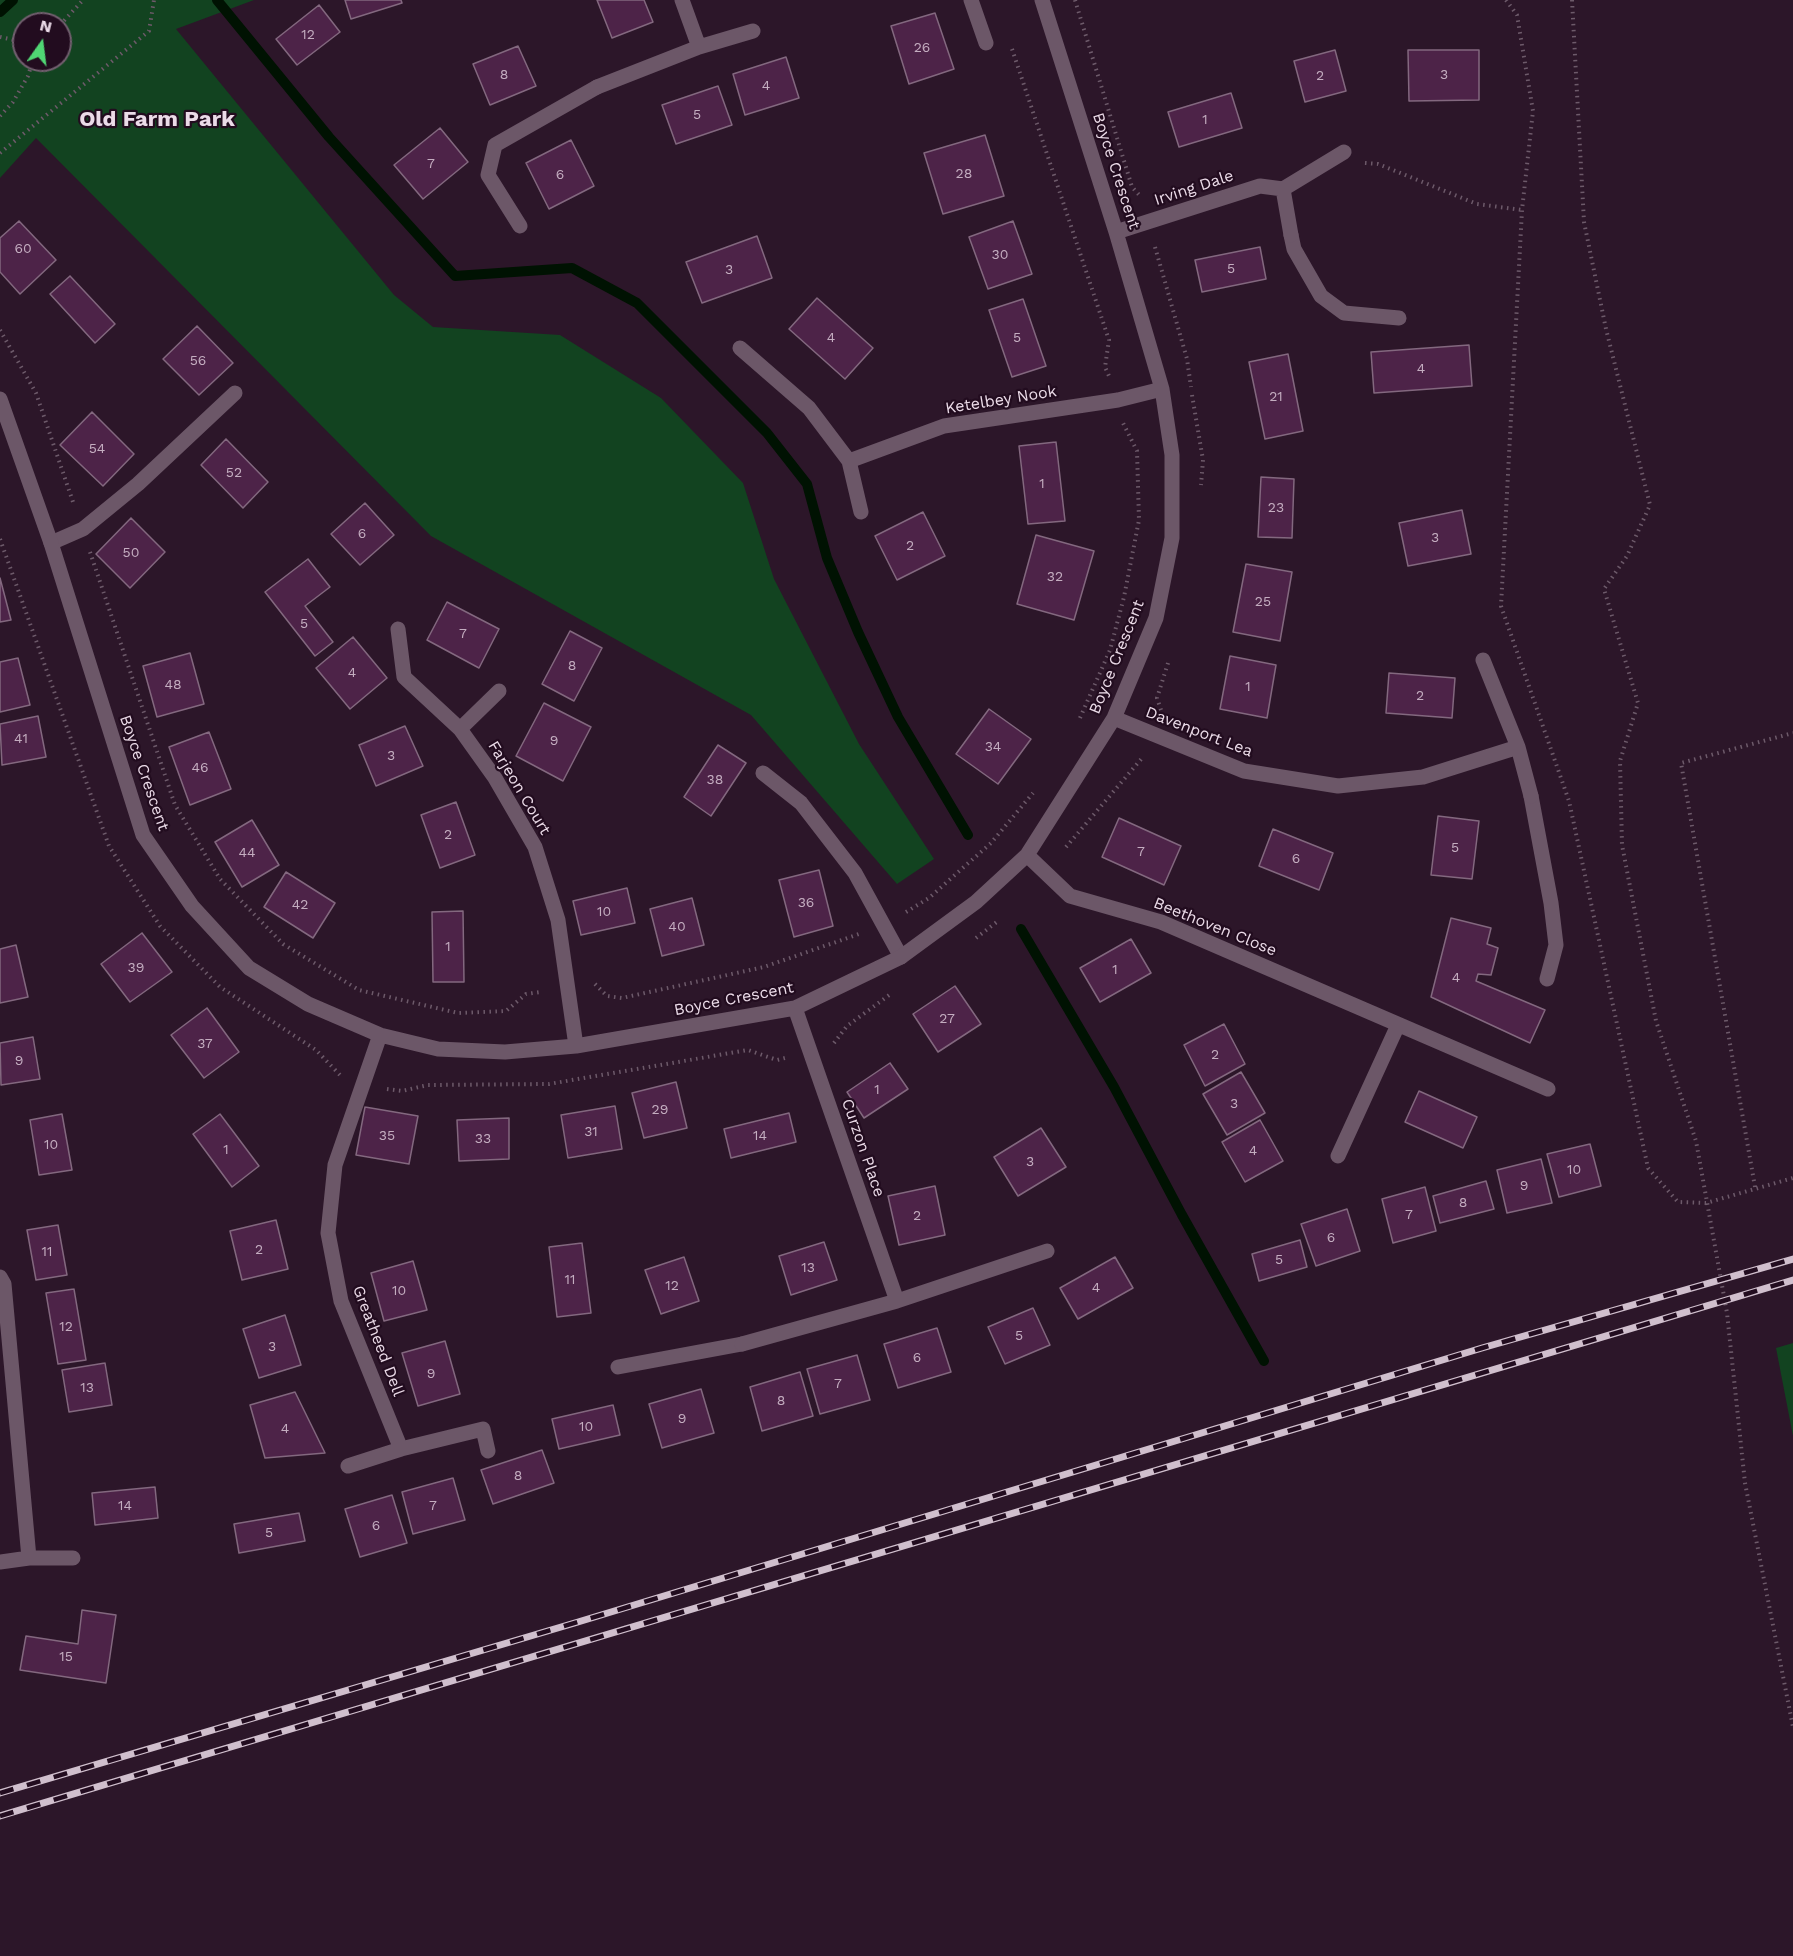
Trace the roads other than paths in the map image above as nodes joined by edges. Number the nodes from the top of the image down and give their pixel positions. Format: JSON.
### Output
{"nodes":[{"id":1,"x":682,"y":0,"type":"edge"},
{"id":2,"x":971,"y":0,"type":"edge"},
{"id":3,"x":1042,"y":0,"type":"edge"},
{"id":4,"x":753,"y":31,"type":"dead end"},
{"id":5,"x":986,"y":43,"type":"dead end"},
{"id":6,"x":699,"y":47,"type":"junction"},
{"id":7,"x":1344,"y":152,"type":"dead end"},
{"id":8,"x":1283,"y":189,"type":"junction"},
{"id":9,"x":520,"y":226,"type":"dead end"},
{"id":10,"x":1116,"y":232,"type":"junction"},
{"id":11,"x":1399,"y":318,"type":"dead end"},
{"id":12,"x":740,"y":348,"type":"dead end"},
{"id":13,"x":1162,"y":389,"type":"junction"},
{"id":14,"x":235,"y":393,"type":"dead end"},
{"id":15,"x":0,"y":399,"type":"edge"},
{"id":16,"x":849,"y":461,"type":"junction"},
{"id":17,"x":861,"y":512,"type":"dead end"},
{"id":18,"x":51,"y":543,"type":"junction"},
{"id":19,"x":398,"y":629,"type":"dead end"},
{"id":20,"x":1483,"y":660,"type":"dead end"},
{"id":21,"x":499,"y":691,"type":"dead end"},
{"id":22,"x":1114,"y":718,"type":"junction"},
{"id":23,"x":460,"y":729,"type":"junction"},
{"id":24,"x":1518,"y":747,"type":"junction"},
{"id":25,"x":763,"y":773,"type":"dead end"},
{"id":26,"x":1027,"y":855,"type":"junction"},
{"id":27,"x":901,"y":957,"type":"junction"},
{"id":28,"x":1547,"y":979,"type":"dead end"},
{"id":29,"x":795,"y":1008,"type":"junction"},
{"id":30,"x":1398,"y":1025,"type":"junction"},
{"id":31,"x":380,"y":1035,"type":"junction"},
{"id":32,"x":576,"y":1046,"type":"junction"},
{"id":33,"x":1548,"y":1089,"type":"dead end"},
{"id":34,"x":1338,"y":1156,"type":"dead end"},
{"id":35,"x":1047,"y":1251,"type":"dead end"},
{"id":36,"x":0,"y":1277,"type":"edge"},
{"id":37,"x":897,"y":1301,"type":"junction"},
{"id":38,"x":618,"y":1367,"type":"dead end"},
{"id":39,"x":401,"y":1449,"type":"junction"},
{"id":40,"x":488,"y":1451,"type":"dead end"},
{"id":41,"x":348,"y":1466,"type":"dead end"},
{"id":42,"x":29,"y":1558,"type":"junction"},
{"id":43,"x":73,"y":1558,"type":"dead end"},
{"id":44,"x":0,"y":1562,"type":"edge"}],
"edges":[{"from":1,"to":6,"type":"street"},
{"from":2,"to":5,"type":"street"},
{"from":3,"to":10,"type":"street","name":"Boyce Crescent"},
{"from":4,"to":6,"type":"street"},
{"from":6,"to":9,"type":"street"},
{"from":7,"to":8,"type":"street"},
{"from":8,"to":10,"type":"street","name":"Irving Dale"},
{"from":8,"to":11,"type":"street"},
{"from":10,"to":13,"type":"street","name":"Boyce Crescent"},
{"from":12,"to":16,"type":"street"},
{"from":13,"to":16,"type":"street","name":"Ketelbey Nook"},
{"from":13,"to":22,"type":"street","name":"Boyce Crescent"},
{"from":14,"to":18,"type":"street"},
{"from":15,"to":18,"type":"street","name":"Boyce Crescent"},
{"from":16,"to":17,"type":"street"},
{"from":18,"to":31,"type":"street","name":"Boyce Crescent"},
{"from":19,"to":23,"type":"street","name":"Farjeon Court"},
{"from":20,"to":24,"type":"street"},
{"from":21,"to":23,"type":"street"},
{"from":22,"to":24,"type":"street","name":"Davenport Lea"},
{"from":22,"to":26,"type":"street","name":"Boyce Crescent"},
{"from":23,"to":32,"type":"street","name":"Farjeon Court"},
{"from":24,"to":28,"type":"street"},
{"from":25,"to":27,"type":"street"},
{"from":26,"to":27,"type":"street","name":"Boyce Crescent"},
{"from":26,"to":30,"type":"street","name":"Beethoven Close"},
{"from":27,"to":29,"type":"street","name":"Boyce Crescent"},
{"from":29,"to":32,"type":"street","name":"Boyce Crescent"},
{"from":29,"to":37,"type":"street","name":"Curzon Place"},
{"from":30,"to":33,"type":"street","name":"Beethoven Close"},
{"from":30,"to":34,"type":"street"},
{"from":31,"to":32,"type":"street","name":"Boyce Crescent"},
{"from":31,"to":39,"type":"street","name":"Greatheed Dell"},
{"from":35,"to":37,"type":"street"},
{"from":36,"to":42,"type":"street"},
{"from":37,"to":38,"type":"street"},
{"from":39,"to":40,"type":"street"},
{"from":39,"to":41,"type":"street"},
{"from":42,"to":43,"type":"street"},
{"from":42,"to":44,"type":"street"}]}
